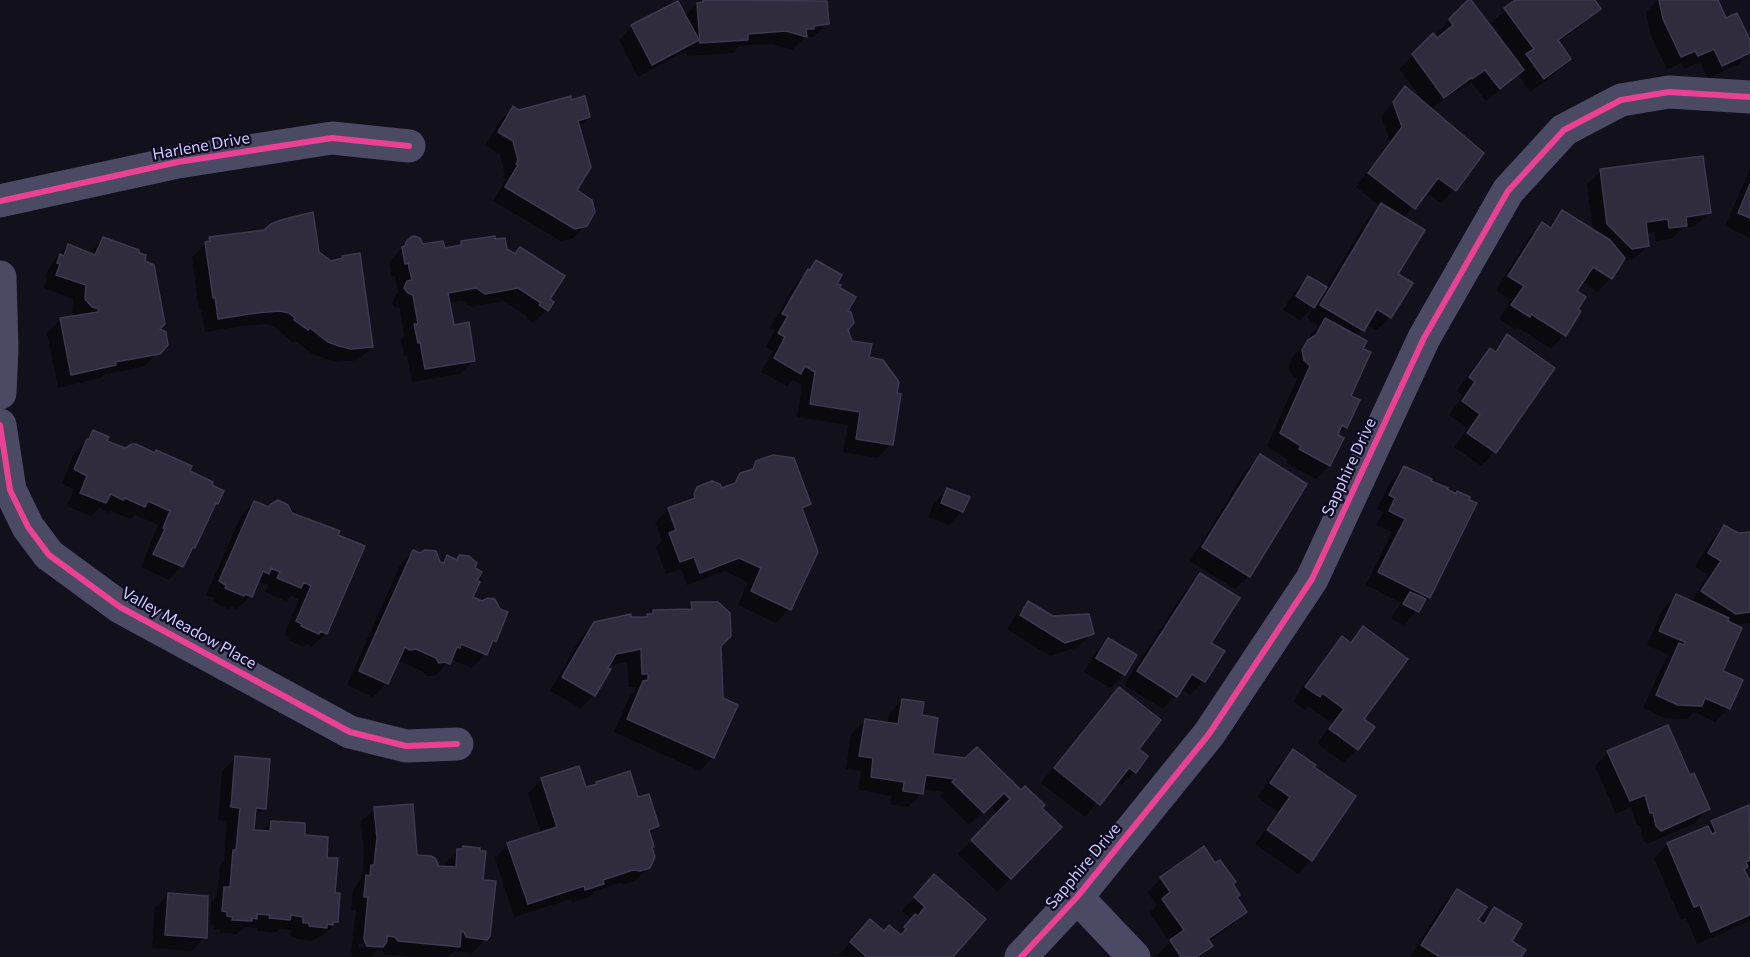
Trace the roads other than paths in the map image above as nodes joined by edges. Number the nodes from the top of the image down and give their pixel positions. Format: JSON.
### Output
{"nodes":[{"id":1,"x":1750,"y":97,"type":"edge"},
{"id":2,"x":409,"y":146,"type":"dead end"},
{"id":3,"x":0,"y":201,"type":"edge"},
{"id":4,"x":0,"y":277,"type":"edge"},
{"id":5,"x":0,"y":393,"type":"edge"},
{"id":6,"x":0,"y":425,"type":"edge"},
{"id":7,"x":457,"y":744,"type":"dead end"},
{"id":8,"x":1077,"y":897,"type":"junction"},
{"id":9,"x":1022,"y":957,"type":"edge"},
{"id":10,"x":1134,"y":957,"type":"edge"}],
"edges":[{"from":1,"to":8,"type":"street","name":"Sapphire Drive"},
{"from":2,"to":3,"type":"street","name":"Harlene Drive"},
{"from":4,"to":5,"type":"street"},
{"from":6,"to":7,"type":"street","name":"Valley Meadow Place"},
{"from":8,"to":9,"type":"street","name":"Sapphire Drive"},
{"from":8,"to":10,"type":"street"}]}
